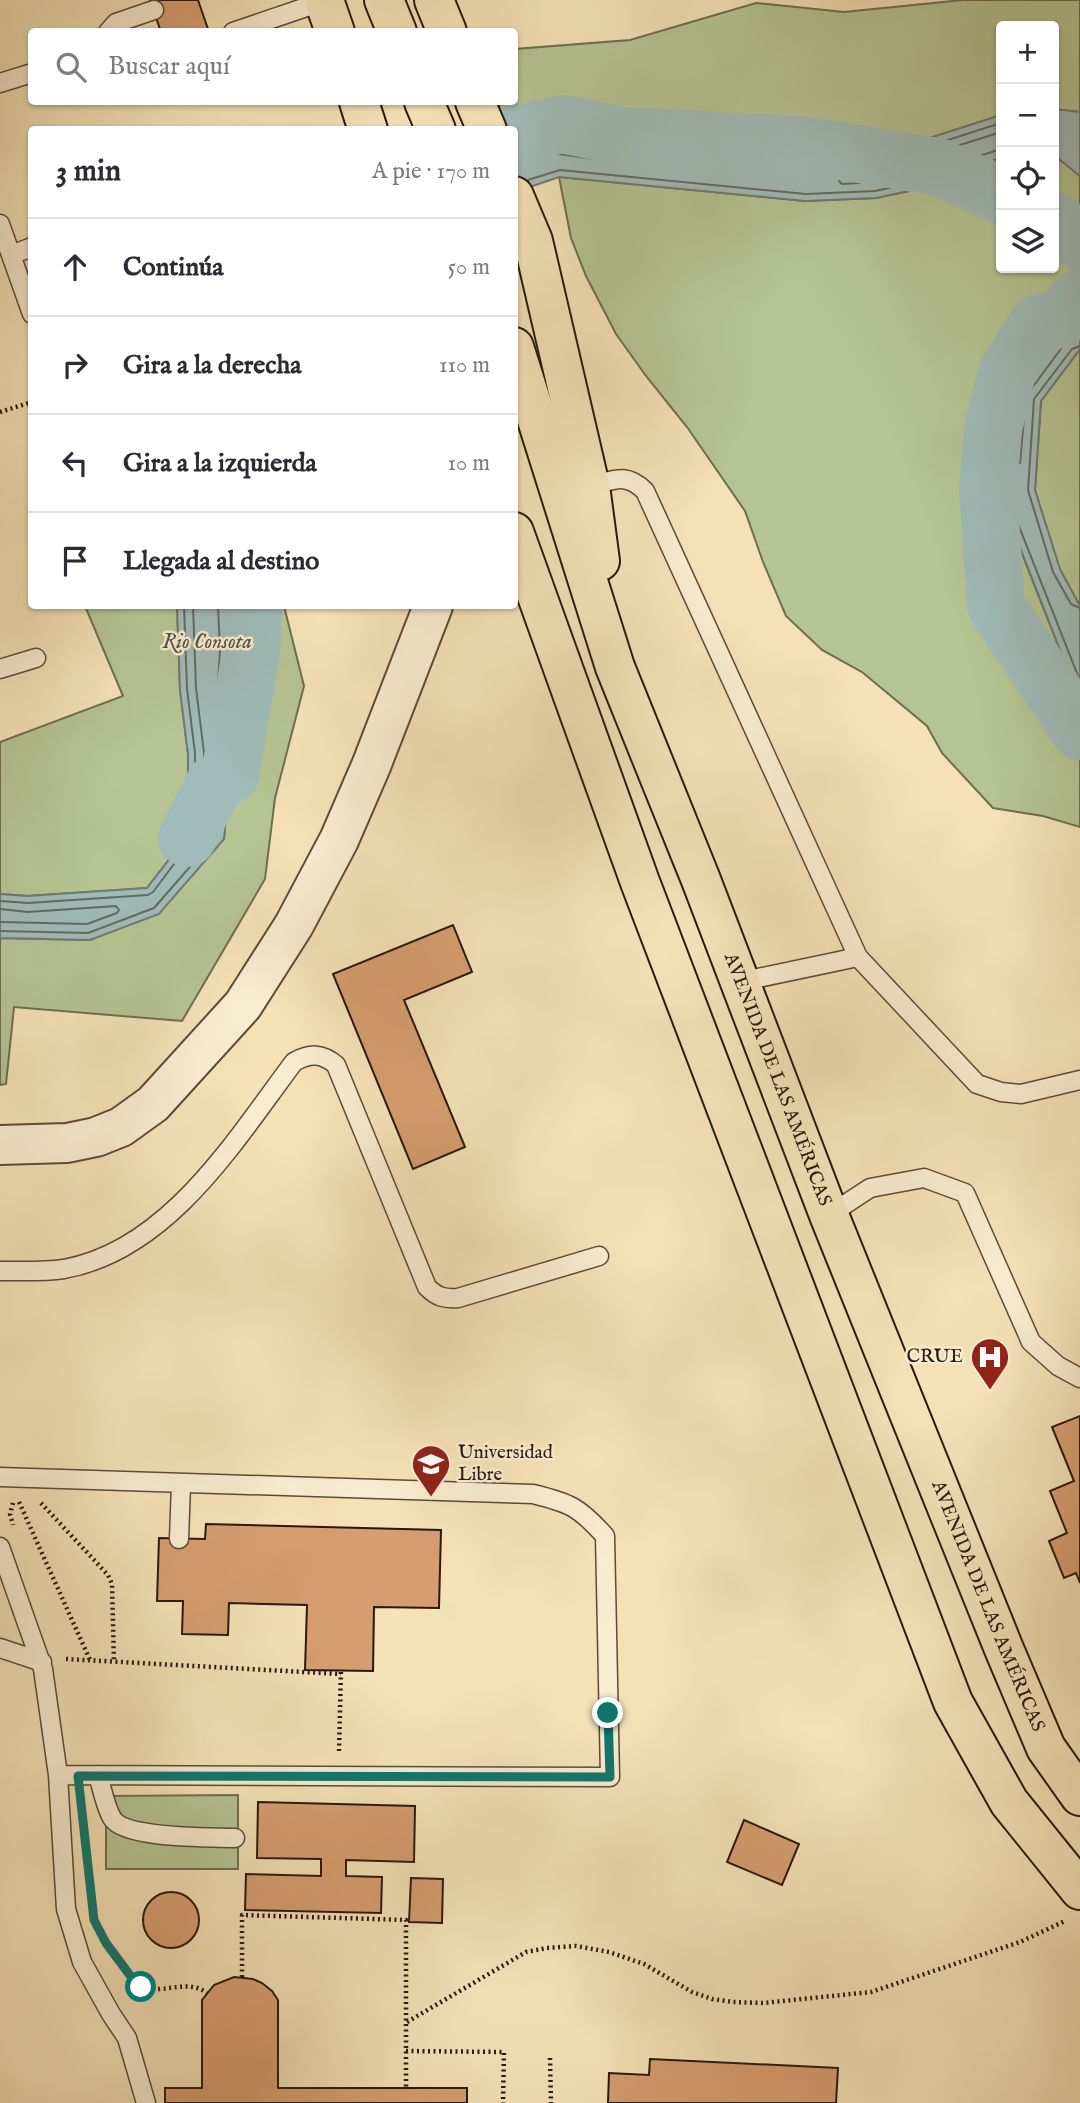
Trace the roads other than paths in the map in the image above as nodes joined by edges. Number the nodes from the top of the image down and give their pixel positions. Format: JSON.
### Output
{"nodes":[{"id":1,"x":324,"y":0,"type":"edge"},
{"id":2,"x":384,"y":0,"type":"edge"},
{"id":3,"x":434,"y":0,"type":"edge"},
{"id":4,"x":153,"y":10,"type":"dead end"},
{"id":5,"x":112,"y":28,"type":"edge"},
{"id":6,"x":244,"y":28,"type":"edge"},
{"id":7,"x":334,"y":28,"type":"edge"},
{"id":8,"x":395,"y":28,"type":"edge"},
{"id":9,"x":445,"y":28,"type":"edge"},
{"id":10,"x":28,"y":74,"type":"edge"},
{"id":11,"x":0,"y":83,"type":"edge"},
{"id":12,"x":360,"y":105,"type":"edge"},
{"id":13,"x":426,"y":105,"type":"edge"},
{"id":14,"x":476,"y":105,"type":"edge"},
{"id":15,"x":368,"y":126,"type":"edge"},
{"id":16,"x":434,"y":126,"type":"edge"},
{"id":17,"x":485,"y":126,"type":"edge"},
{"id":18,"x":518,"y":205,"type":"edge"},
{"id":19,"x":0,"y":223,"type":"edge"},
{"id":20,"x":28,"y":249,"type":"edge"},
{"id":21,"x":11,"y":255,"type":"junction"},
{"id":22,"x":28,"y":303,"type":"edge"},
{"id":23,"x":518,"y":360,"type":"edge"},
{"id":24,"x":590,"y":486,"type":"junction"},
{"id":25,"x":518,"y":552,"type":"edge"},
{"id":26,"x":524,"y":582,"type":"edge"},
{"id":27,"x":432,"y":609,"type":"edge"},
{"id":28,"x":36,"y":658,"type":"dead end"},
{"id":29,"x":615,"y":667,"type":"junction"},
{"id":30,"x":0,"y":669,"type":"edge"},
{"id":31,"x":858,"y":957,"type":"junction"},
{"id":32,"x":739,"y":982,"type":"junction"},
{"id":33,"x":1080,"y":1080,"type":"edge"},
{"id":34,"x":0,"y":1145,"type":"edge"},
{"id":35,"x":829,"y":1215,"type":"junction"},
{"id":36,"x":599,"y":1256,"type":"dead end"},
{"id":37,"x":0,"y":1271,"type":"edge"},
{"id":38,"x":1080,"y":1378,"type":"edge"},
{"id":39,"x":0,"y":1477,"type":"edge"},
{"id":40,"x":181,"y":1484,"type":"junction"},
{"id":41,"x":179,"y":1539,"type":"dead end"},
{"id":42,"x":0,"y":1547,"type":"edge"},
{"id":43,"x":0,"y":1648,"type":"edge"},
{"id":44,"x":42,"y":1662,"type":"junction"},
{"id":45,"x":58,"y":1775,"type":"junction"},
{"id":46,"x":98,"y":1775,"type":"junction"},
{"id":47,"x":1080,"y":1796,"type":"edge"},
{"id":48,"x":235,"y":1838,"type":"dead end"},
{"id":49,"x":1072,"y":1906,"type":"edge"},
{"id":50,"x":146,"y":2103,"type":"edge"}],
"edges":[{"from":1,"to":6,"type":"lane"},
{"from":1,"to":7,"type":"highway"},
{"from":2,"to":8,"type":"highway"},
{"from":3,"to":9,"type":"highway"},
{"from":4,"to":5,"type":"lane"},
{"from":10,"to":11,"type":"lane"},
{"from":12,"to":15,"type":"highway"},
{"from":13,"to":16,"type":"highway"},
{"from":14,"to":17,"type":"highway"},
{"from":18,"to":24,"type":"highway"},
{"from":19,"to":21,"type":"lane"},
{"from":20,"to":21,"type":"lane"},
{"from":21,"to":22,"type":"lane"},
{"from":23,"to":29,"type":"highway","name":"AVENIDA DE LAS AMÉRICAS"},
{"from":24,"to":29,"type":"highway"},
{"from":24,"to":31,"type":"lane"},
{"from":25,"to":26,"type":"highway"},
{"from":26,"to":49,"type":"highway"},
{"from":27,"to":34,"type":"street"},
{"from":28,"to":30,"type":"lane"},
{"from":29,"to":32,"type":"highway","name":"AVENIDA DE LAS AMÉRICAS"},
{"from":31,"to":32,"type":"lane"},
{"from":31,"to":33,"type":"lane"},
{"from":32,"to":35,"type":"highway","name":"AVENIDA DE LAS AMÉRICAS"},
{"from":35,"to":38,"type":"lane"},
{"from":35,"to":47,"type":"highway","name":"AVENIDA DE LAS AMÉRICAS"},
{"from":36,"to":37,"type":"lane"},
{"from":39,"to":40,"type":"lane"},
{"from":40,"to":41,"type":"lane"},
{"from":40,"to":46,"type":"lane"},
{"from":42,"to":44,"type":"lane"},
{"from":43,"to":44,"type":"lane"},
{"from":44,"to":45,"type":"lane"},
{"from":45,"to":46,"type":"lane"},
{"from":45,"to":50,"type":"lane"},
{"from":46,"to":48,"type":"lane"}]}
